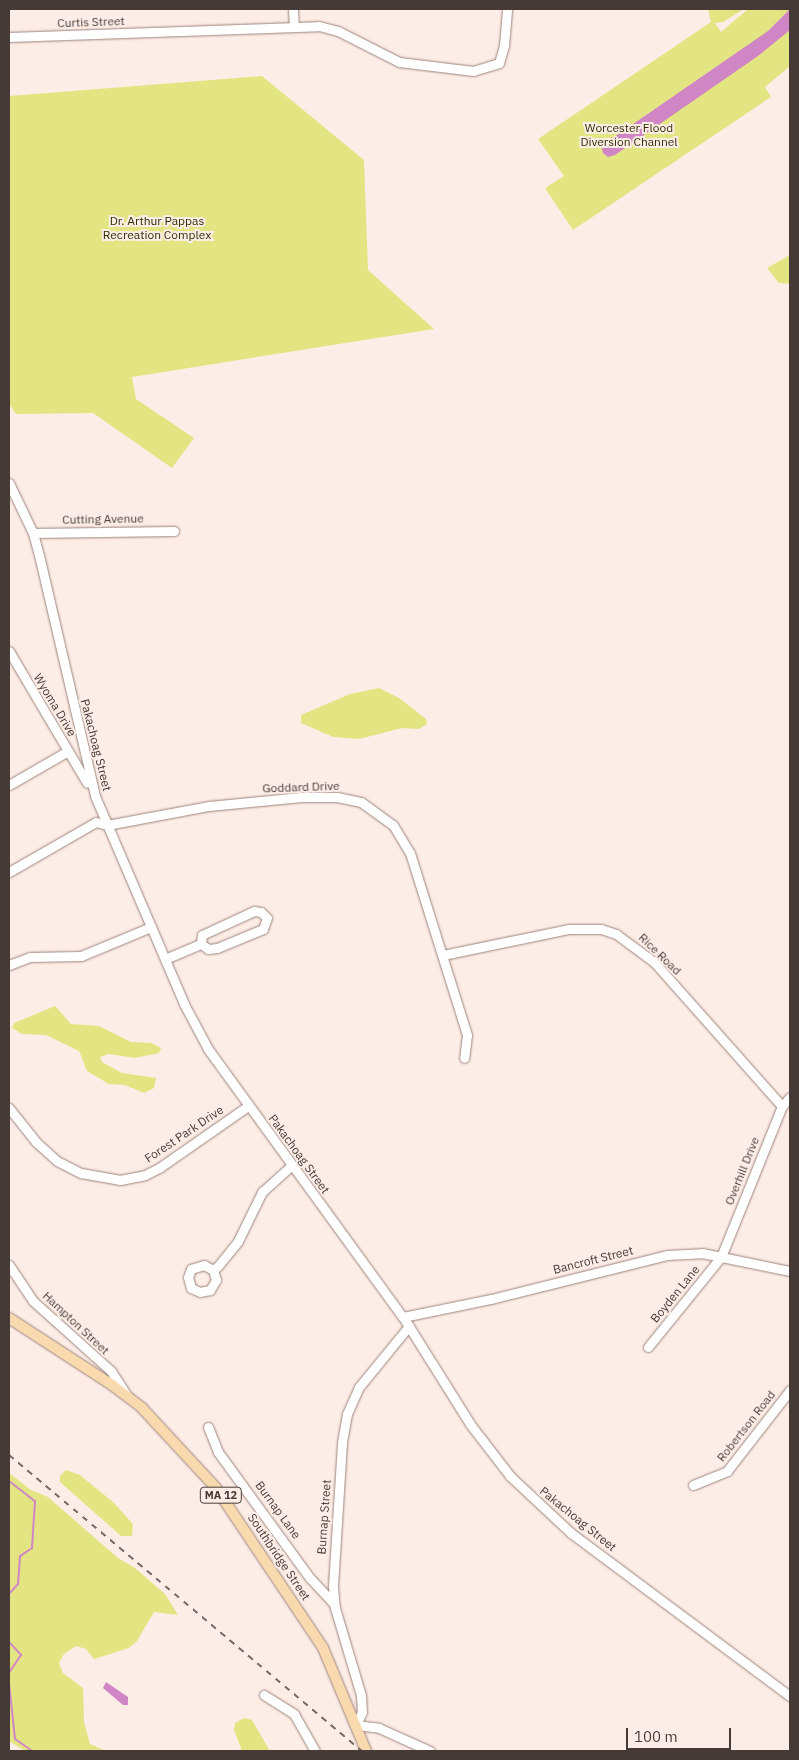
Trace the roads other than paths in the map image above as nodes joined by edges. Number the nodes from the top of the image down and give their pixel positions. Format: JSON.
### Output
{"nodes":[{"id":1,"x":293,"y":9,"type":"edge"},
{"id":2,"x":507,"y":9,"type":"edge"},
{"id":3,"x":294,"y":26,"type":"junction"},
{"id":4,"x":9,"y":37,"type":"edge"},
{"id":5,"x":9,"y":483,"type":"edge"},
{"id":6,"x":174,"y":531,"type":"dead end"},
{"id":7,"x":32,"y":533,"type":"junction"},
{"id":8,"x":9,"y":651,"type":"edge"},
{"id":9,"x":68,"y":751,"type":"junction"},
{"id":10,"x":9,"y":785,"type":"edge"},
{"id":11,"x":95,"y":796,"type":"junction"},
{"id":12,"x":107,"y":825,"type":"junction"},
{"id":13,"x":9,"y":872,"type":"edge"},
{"id":14,"x":151,"y":927,"type":"junction"},
{"id":15,"x":201,"y":944,"type":"junction"},
{"id":16,"x":443,"y":955,"type":"junction"},
{"id":17,"x":165,"y":959,"type":"junction"},
{"id":18,"x":9,"y":965,"type":"edge"},
{"id":19,"x":464,"y":1058,"type":"dead end"},
{"id":20,"x":790,"y":1097,"type":"edge"},
{"id":21,"x":248,"y":1106,"type":"junction"},
{"id":22,"x":782,"y":1106,"type":"junction"},
{"id":23,"x":9,"y":1108,"type":"edge"},
{"id":24,"x":292,"y":1165,"type":"junction"},
{"id":25,"x":721,"y":1257,"type":"junction"},
{"id":26,"x":9,"y":1265,"type":"edge"},
{"id":27,"x":213,"y":1270,"type":"dead end"},
{"id":28,"x":790,"y":1271,"type":"edge"},
{"id":29,"x":403,"y":1317,"type":"junction"},
{"id":30,"x":9,"y":1318,"type":"edge"},
{"id":31,"x":409,"y":1326,"type":"junction"},
{"id":32,"x":648,"y":1347,"type":"dead end"},
{"id":33,"x":790,"y":1390,"type":"edge"},
{"id":34,"x":128,"y":1397,"type":"junction"},
{"id":35,"x":208,"y":1427,"type":"dead end"},
{"id":36,"x":693,"y":1485,"type":"dead end"},
{"id":37,"x":334,"y":1604,"type":"junction"},
{"id":38,"x":264,"y":1695,"type":"dead end"},
{"id":39,"x":790,"y":1696,"type":"edge"},
{"id":40,"x":358,"y":1730,"type":"junction"},
{"id":41,"x":315,"y":1751,"type":"edge"},
{"id":42,"x":366,"y":1751,"type":"edge"},
{"id":43,"x":430,"y":1751,"type":"edge"}],
"edges":[{"from":1,"to":3,"type":"street"},
{"from":2,"to":3,"type":"street","name":"Curtis Street"},
{"from":3,"to":4,"type":"street","name":"Curtis Street"},
{"from":5,"to":7,"type":"street","name":"Pakachoag Street"},
{"from":6,"to":7,"type":"street","name":"Cutting Avenue"},
{"from":7,"to":11,"type":"street","name":"Pakachoag Street"},
{"from":8,"to":9,"type":"street","name":"Wyoma Drive"},
{"from":9,"to":10,"type":"street"},
{"from":9,"to":11,"type":"street","name":"Wyoma Drive"},
{"from":11,"to":12,"type":"street","name":"Pakachoag Street"},
{"from":12,"to":13,"type":"street","name":"Goddard Drive"},
{"from":12,"to":14,"type":"street","name":"Pakachoag Street"},
{"from":12,"to":16,"type":"street","name":"Goddard Drive"},
{"from":14,"to":17,"type":"street","name":"Pakachoag Street"},
{"from":14,"to":18,"type":"street"},
{"from":15,"to":15,"type":"street"},
{"from":15,"to":17,"type":"street"},
{"from":16,"to":19,"type":"street","name":"Goddard Drive"},
{"from":16,"to":22,"type":"street","name":"Rice Road"},
{"from":17,"to":21,"type":"street","name":"Pakachoag Street"},
{"from":20,"to":22,"type":"street","name":"Overhill Drive"},
{"from":21,"to":23,"type":"street","name":"Forest Park Drive"},
{"from":21,"to":24,"type":"street","name":"Pakachoag Street"},
{"from":22,"to":25,"type":"street","name":"Overhill Drive"},
{"from":24,"to":27,"type":"street"},
{"from":24,"to":29,"type":"street","name":"Pakachoag Street"},
{"from":25,"to":28,"type":"street","name":"Bancroft Street"},
{"from":25,"to":29,"type":"street","name":"Bancroft Street"},
{"from":25,"to":32,"type":"street","name":"Boyden Lane"},
{"from":26,"to":34,"type":"street","name":"Hampton Street"},
{"from":29,"to":31,"type":"street","name":"Pakachoag Street"},
{"from":30,"to":34,"type":"main road","name":"Southbridge Street","number":"MA 12"},
{"from":31,"to":37,"type":"street","name":"Burnap Street"},
{"from":31,"to":39,"type":"street","name":"Pakachoag Street"},
{"from":33,"to":36,"type":"street","name":"Robertson Road"},
{"from":34,"to":40,"type":"main road","name":"Southbridge Street","number":"MA 12"},
{"from":35,"to":37,"type":"street","name":"Burnap Lane"},
{"from":37,"to":40,"type":"street","name":"Burnap Street"},
{"from":38,"to":41,"type":"street"},
{"from":40,"to":42,"type":"main road","name":"Southbridge Street","number":"MA 12"},
{"from":40,"to":43,"type":"street"}]}
